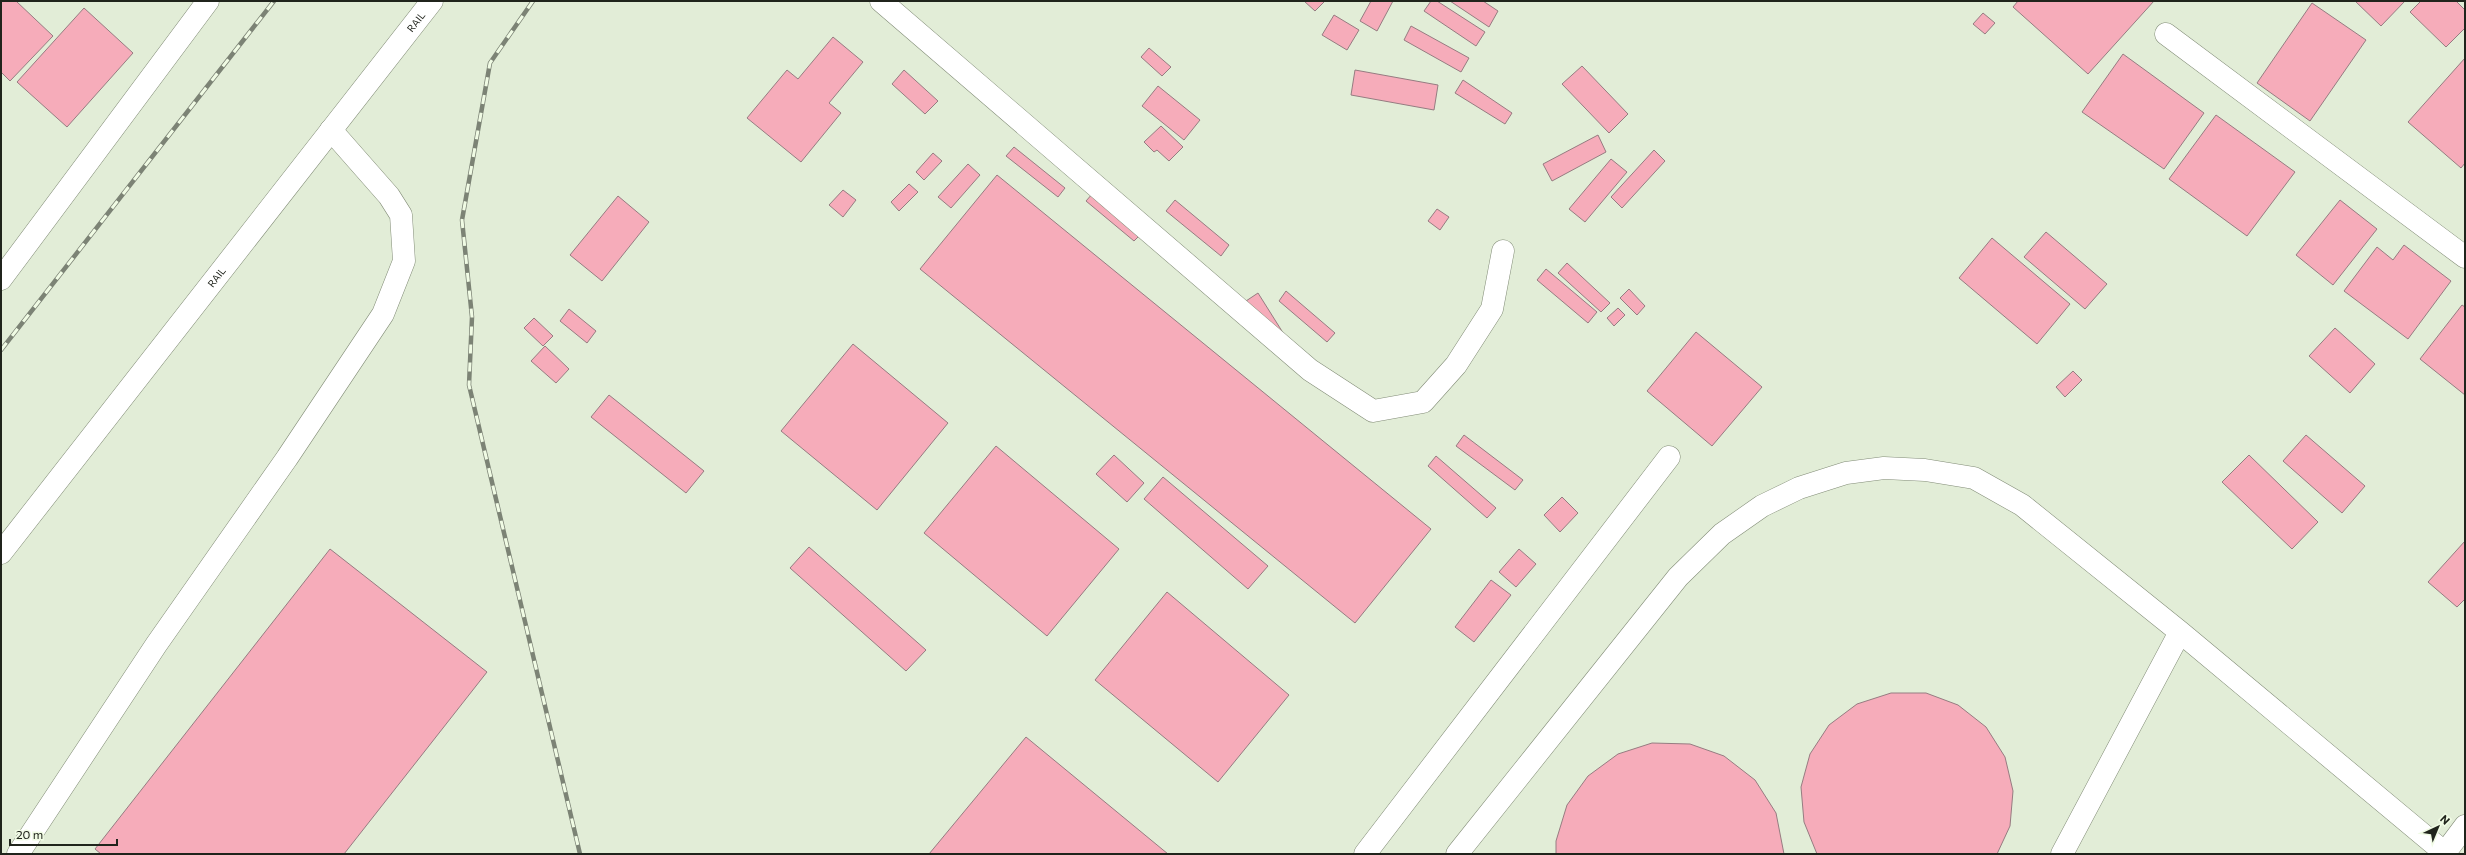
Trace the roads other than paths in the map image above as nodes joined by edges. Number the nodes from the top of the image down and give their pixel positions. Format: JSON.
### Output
{"nodes":[{"id":1,"x":208,"y":1,"type":"edge"},
{"id":2,"x":432,"y":1,"type":"edge"},
{"id":3,"x":881,"y":1,"type":"edge"},
{"id":4,"x":2166,"y":34,"type":"dead end"},
{"id":5,"x":331,"y":130,"type":"junction"},
{"id":6,"x":1503,"y":251,"type":"dead end"},
{"id":7,"x":2465,"y":257,"type":"edge"},
{"id":8,"x":1,"y":279,"type":"edge"},
{"id":9,"x":1669,"y":457,"type":"dead end"},
{"id":10,"x":1,"y":553,"type":"edge"},
{"id":11,"x":2180,"y":632,"type":"junction"},
{"id":12,"x":2465,"y":826,"type":"edge"},
{"id":13,"x":18,"y":854,"type":"edge"},
{"id":14,"x":1366,"y":854,"type":"edge"},
{"id":15,"x":1457,"y":854,"type":"edge"},
{"id":16,"x":2062,"y":854,"type":"edge"},
{"id":17,"x":2444,"y":854,"type":"edge"}],
"edges":[{"from":1,"to":8,"type":"street"},
{"from":2,"to":5,"type":"street","name":"RAIL"},
{"from":3,"to":6,"type":"street"},
{"from":4,"to":7,"type":"street"},
{"from":5,"to":10,"type":"street","name":"RAIL"},
{"from":5,"to":13,"type":"street"},
{"from":9,"to":14,"type":"street"},
{"from":11,"to":15,"type":"street"},
{"from":11,"to":16,"type":"street"},
{"from":11,"to":17,"type":"street"},
{"from":12,"to":17,"type":"street"}]}
